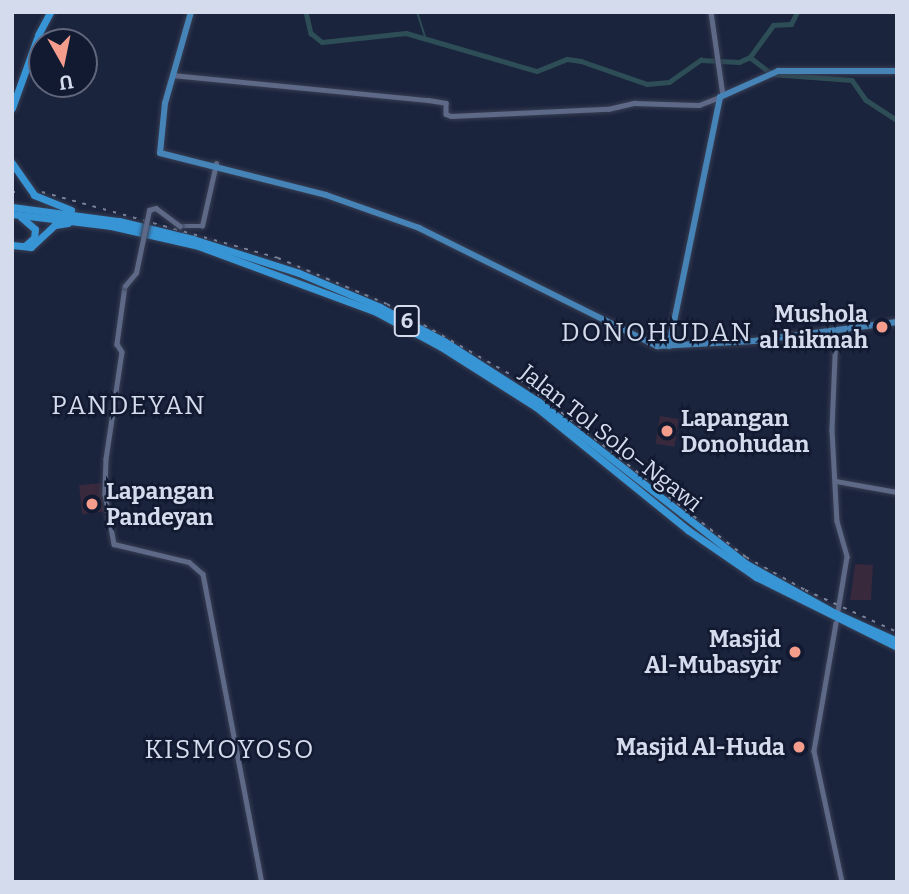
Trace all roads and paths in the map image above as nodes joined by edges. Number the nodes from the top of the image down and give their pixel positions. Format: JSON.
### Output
{"nodes":[{"id":1,"x":48,"y":12,"type":"edge"},
{"id":2,"x":191,"y":12,"type":"edge"},
{"id":3,"x":711,"y":12,"type":"edge"},
{"id":4,"x":40,"y":28,"type":"edge"},
{"id":5,"x":28,"y":57,"type":"edge"},
{"id":6,"x":28,"y":60,"type":"edge"},
{"id":7,"x":897,"y":71,"type":"edge"},
{"id":8,"x":172,"y":75,"type":"junction"},
{"id":9,"x":721,"y":96,"type":"junction"},
{"id":10,"x":12,"y":99,"type":"edge"},
{"id":11,"x":12,"y":108,"type":"edge"},
{"id":12,"x":12,"y":163,"type":"edge"},
{"id":13,"x":216,"y":164,"type":"junction"},
{"id":14,"x":12,"y":207,"type":"edge"},
{"id":15,"x":12,"y":215,"type":"edge"},
{"id":16,"x":119,"y":221,"type":"junction"},
{"id":17,"x":131,"y":230,"type":"junction"},
{"id":18,"x":12,"y":244,"type":"edge"},
{"id":19,"x":897,"y":322,"type":"edge"},
{"id":20,"x":836,"y":333,"type":"junction"},
{"id":21,"x":669,"y":346,"type":"junction"},
{"id":22,"x":837,"y":484,"type":"junction"},
{"id":23,"x":897,"y":492,"type":"edge"},
{"id":24,"x":657,"y":502,"type":"junction"},
{"id":25,"x":838,"y":611,"type":"dead end"},
{"id":26,"x":836,"y":623,"type":"dead end"},
{"id":27,"x":897,"y":640,"type":"edge"},
{"id":28,"x":897,"y":647,"type":"edge"},
{"id":29,"x":262,"y":882,"type":"edge"},
{"id":30,"x":842,"y":882,"type":"edge"}],
"edges":[{"from":1,"to":4,"type":"highway"},
{"from":2,"to":8,"type":"main road"},
{"from":3,"to":9,"type":"street"},
{"from":5,"to":10,"type":"highway"},
{"from":6,"to":11,"type":"highway"},
{"from":7,"to":9,"type":"main road"},
{"from":8,"to":9,"type":"street"},
{"from":8,"to":13,"type":"main road"},
{"from":9,"to":21,"type":"main road"},
{"from":12,"to":16,"type":"highway"},
{"from":13,"to":21,"type":"main road"},
{"from":13,"to":29,"type":"street","bridge":true},
{"from":14,"to":16,"type":"highway","name":"Jalan Tol Solo–Ngawi","number":"6"},
{"from":15,"to":17,"type":"highway","name":"Jalan Tol Solo–Ngawi","number":"6"},
{"from":15,"to":18,"type":"highway"},
{"from":16,"to":24,"type":"highway","name":"Jalan Tol Solo–Ngawi","number":"6"},
{"from":17,"to":18,"type":"highway"},
{"from":17,"to":24,"type":"highway","name":"Jalan Tol Solo–Ngawi","number":"6"},
{"from":19,"to":20,"type":"main road"},
{"from":20,"to":21,"type":"main road"},
{"from":20,"to":22,"type":"street"},
{"from":22,"to":23,"type":"street"},
{"from":22,"to":25,"type":"street"},
{"from":24,"to":27,"type":"highway","name":"Jalan Tol Solo–Ngawi","number":"6"},
{"from":24,"to":28,"type":"highway","name":"Jalan Tol Solo–Ngawi","number":"6"},
{"from":26,"to":30,"type":"street"}]}
